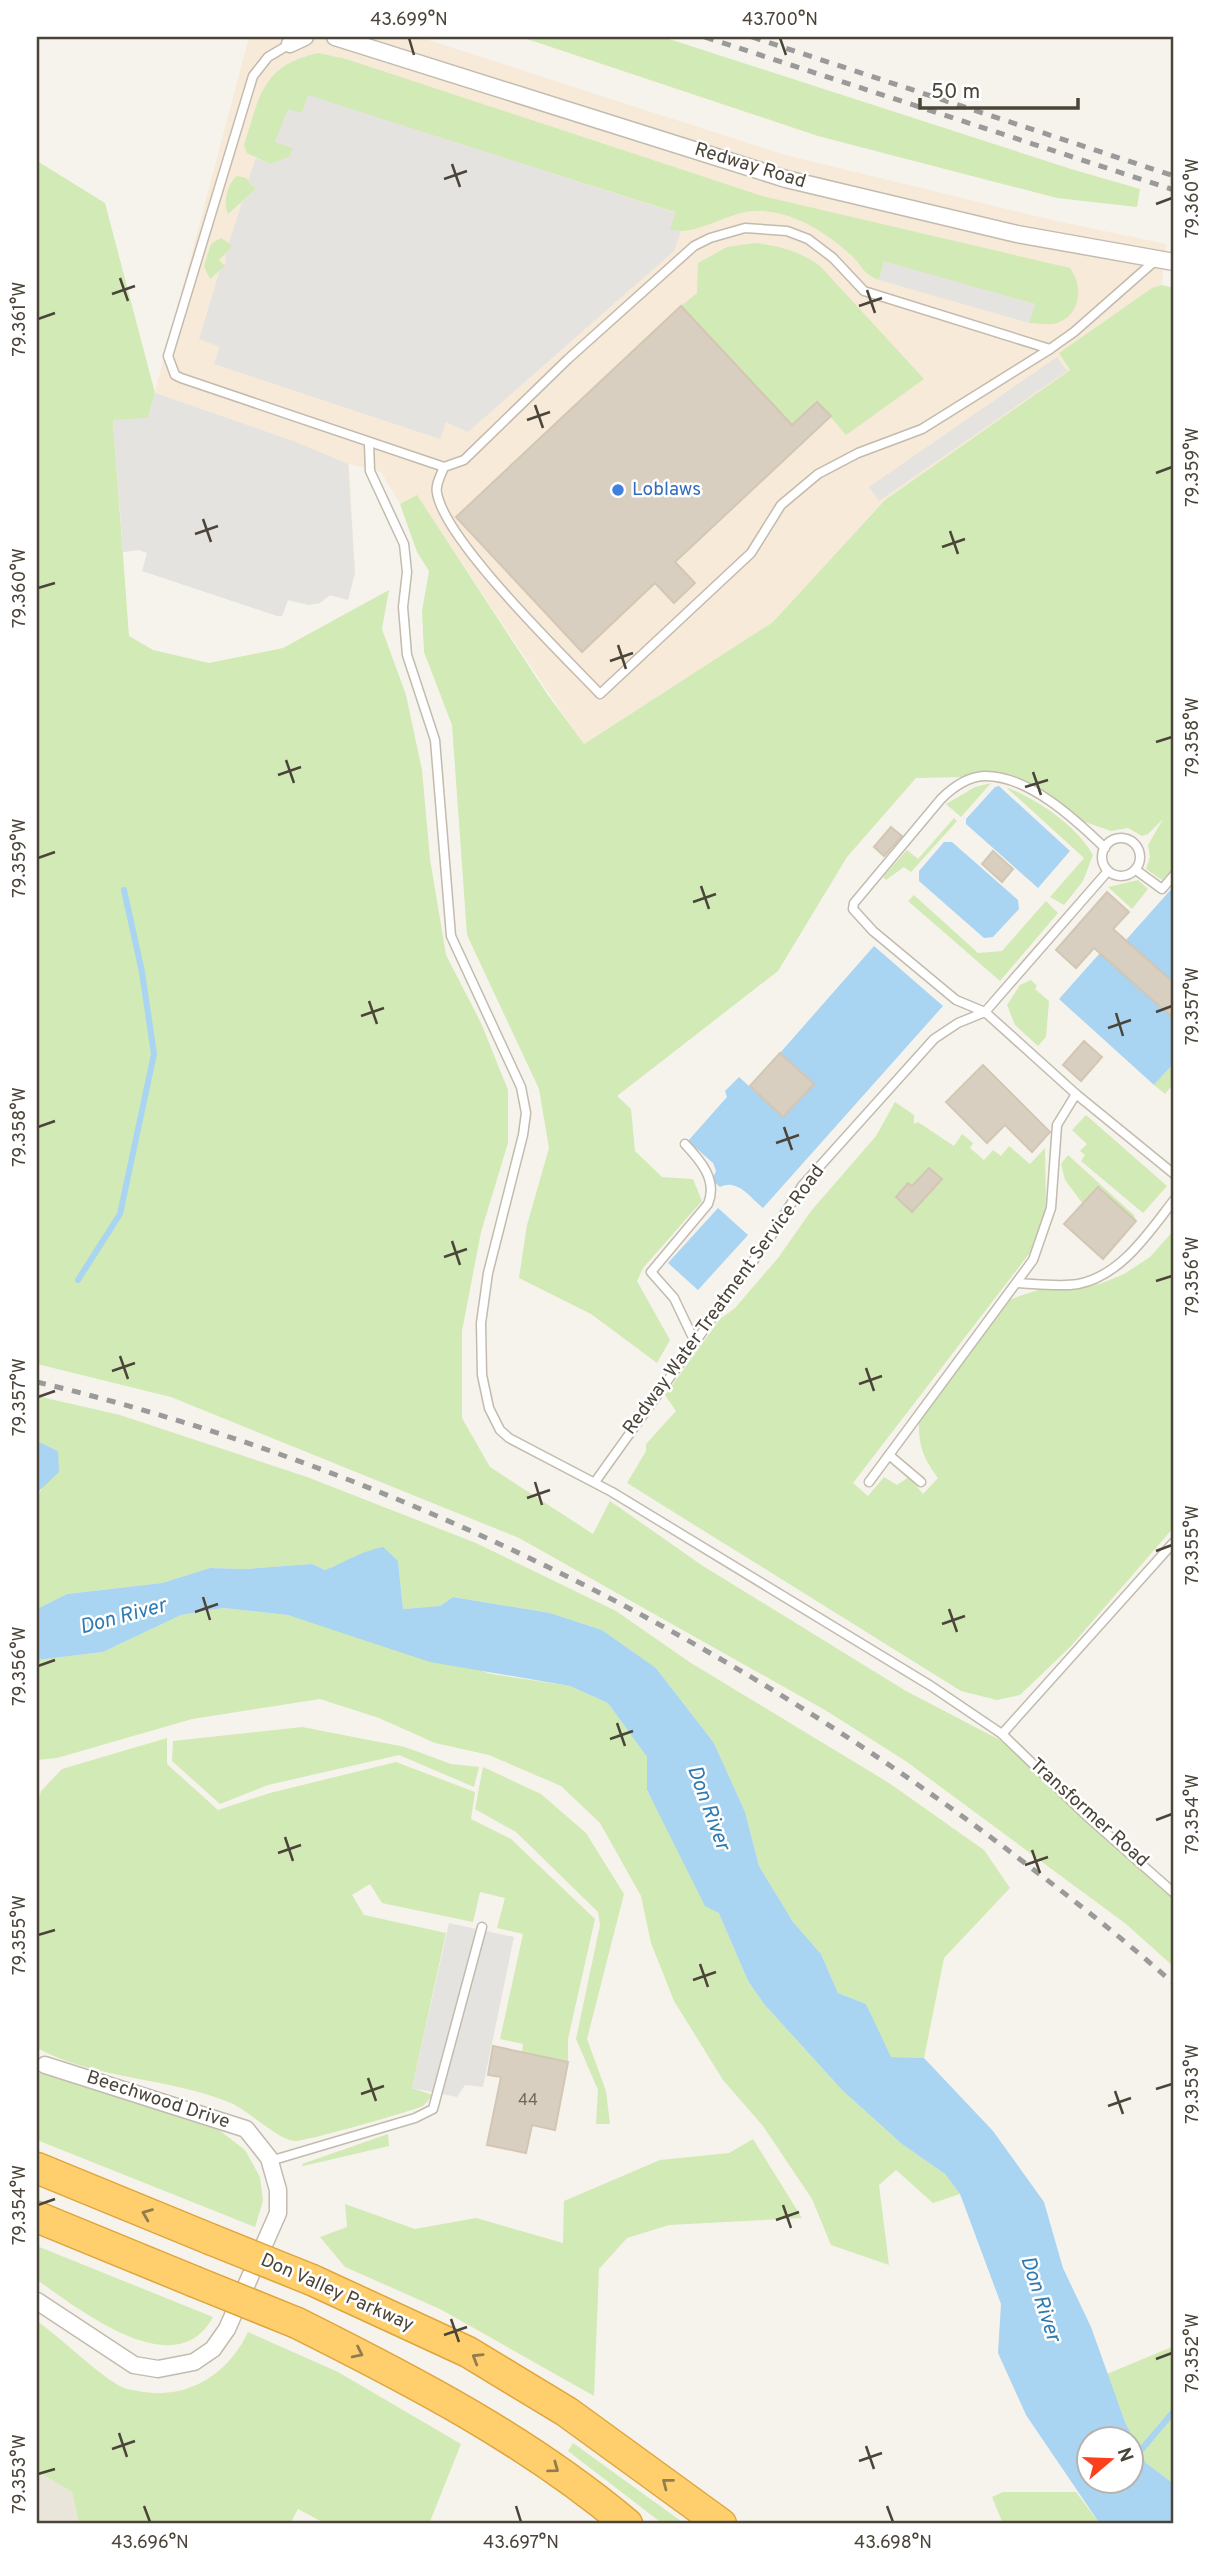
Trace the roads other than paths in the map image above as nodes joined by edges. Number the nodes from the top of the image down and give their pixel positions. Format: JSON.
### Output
{"nodes":[{"id":1,"x":335,"y":37,"type":"edge"},
{"id":2,"x":298,"y":40,"type":"edge"},
{"id":3,"x":1166,"y":260,"type":"edge"},
{"id":4,"x":1050,"y":349,"type":"junction"},
{"id":5,"x":369,"y":443,"type":"junction"},
{"id":6,"x":444,"y":467,"type":"junction"},
{"id":7,"x":1105,"y":848,"type":"junction"},
{"id":8,"x":1136,"y":870,"type":"junction"},
{"id":9,"x":1108,"y":871,"type":"junction"},
{"id":10,"x":1174,"y":875,"type":"edge"},
{"id":11,"x":985,"y":1012,"type":"junction"},
{"id":12,"x":1076,"y":1094,"type":"junction"},
{"id":13,"x":685,"y":1144,"type":"dead end"},
{"id":14,"x":1174,"y":1174,"type":"edge"},
{"id":15,"x":1174,"y":1199,"type":"edge"},
{"id":16,"x":1018,"y":1283,"type":"junction"},
{"id":17,"x":694,"y":1340,"type":"junction"},
{"id":18,"x":888,"y":1455,"type":"junction"},
{"id":19,"x":594,"y":1482,"type":"junction"},
{"id":20,"x":869,"y":1482,"type":"dead end"},
{"id":21,"x":921,"y":1482,"type":"dead end"},
{"id":22,"x":1174,"y":1542,"type":"edge"},
{"id":23,"x":1003,"y":1734,"type":"junction"},
{"id":24,"x":1174,"y":1893,"type":"edge"},
{"id":25,"x":482,"y":1927,"type":"dead end"},
{"id":26,"x":45,"y":2065,"type":"dead end"},
{"id":27,"x":270,"y":2161,"type":"junction"},
{"id":28,"x":37,"y":2168,"type":"edge"},
{"id":29,"x":37,"y":2217,"type":"edge"},
{"id":30,"x":37,"y":2301,"type":"edge"},
{"id":31,"x":627,"y":2524,"type":"edge"},
{"id":32,"x":721,"y":2524,"type":"edge"}],
"edges":[{"from":1,"to":3,"type":"street","name":"Redway Road"},
{"from":2,"to":5,"type":"lane"},
{"from":3,"to":4,"type":"lane"},
{"from":4,"to":6,"type":"lane"},
{"from":4,"to":6,"type":"lane"},
{"from":5,"to":6,"type":"lane"},
{"from":5,"to":19,"type":"lane"},
{"from":7,"to":8,"type":"lane"},
{"from":7,"to":9,"type":"lane"},
{"from":7,"to":11,"type":"lane"},
{"from":8,"to":9,"type":"lane"},
{"from":8,"to":10,"type":"lane"},
{"from":9,"to":11,"type":"lane"},
{"from":11,"to":12,"type":"lane"},
{"from":11,"to":17,"type":"lane","name":"Redway Water Treatment Service Road"},
{"from":12,"to":14,"type":"lane"},
{"from":12,"to":16,"type":"lane"},
{"from":13,"to":17,"type":"lane"},
{"from":15,"to":16,"type":"lane"},
{"from":16,"to":18,"type":"lane"},
{"from":17,"to":19,"type":"lane","name":"Redway Water Treatment Service Road"},
{"from":18,"to":20,"type":"lane"},
{"from":18,"to":21,"type":"lane"},
{"from":19,"to":23,"type":"lane"},
{"from":22,"to":23,"type":"lane"},
{"from":23,"to":24,"type":"lane","name":"Transformer Road"},
{"from":25,"to":27,"type":"lane"},
{"from":26,"to":27,"type":"street","name":"Beechwood Drive"},
{"from":27,"to":30,"type":"street","name":"Beechwood Drive"},
{"from":32,"to":28,"type":"highway","name":"Don Valley Parkway","one_way":true,"bridge":true},
{"from":29,"to":31,"type":"highway","one_way":true,"bridge":true}]}
